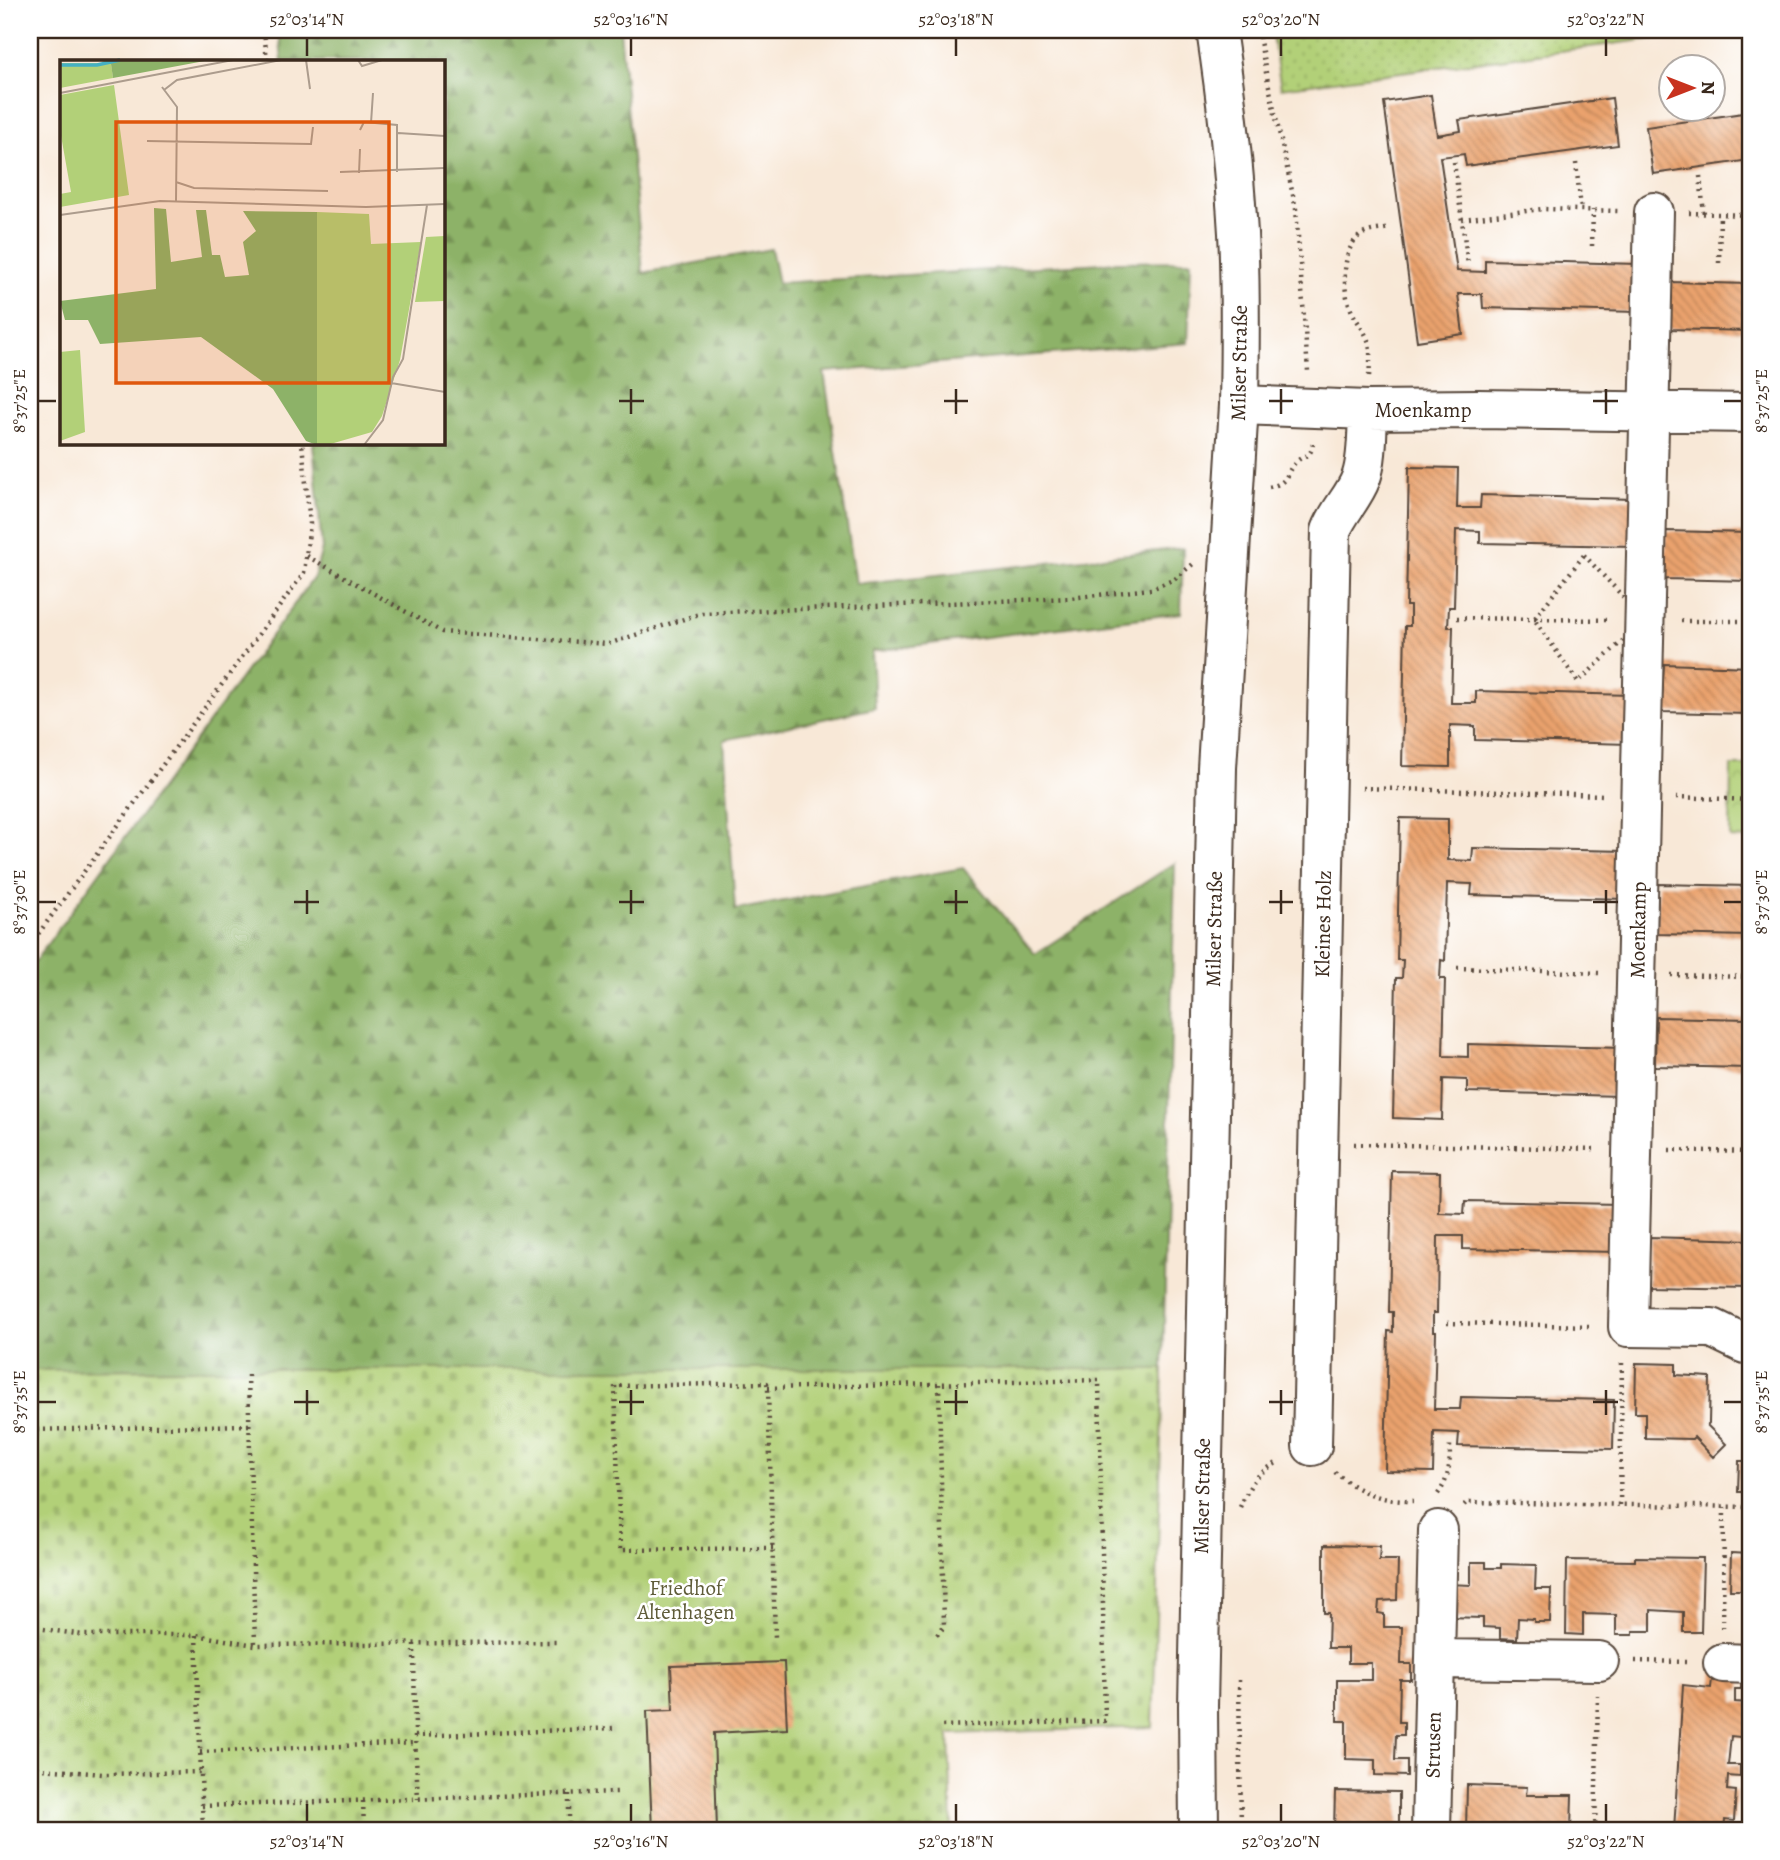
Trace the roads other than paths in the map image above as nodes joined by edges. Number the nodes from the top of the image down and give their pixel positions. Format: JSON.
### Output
{"nodes":[{"id":1,"x":1216,"y":30,"type":"edge"},
{"id":2,"x":1654,"y":212,"type":"road end"},
{"id":3,"x":1238,"y":405,"type":"junction"},
{"id":4,"x":1368,"y":410,"type":"junction"},
{"id":5,"x":1650,"y":412,"type":"junction"},
{"id":6,"x":1750,"y":413,"type":"edge"},
{"id":7,"x":1745,"y":1344,"type":"dead end"},
{"id":8,"x":1312,"y":1446,"type":"road end"},
{"id":9,"x":1433,"y":1509,"type":"road end"},
{"id":10,"x":1435,"y":1659,"type":"junction"},
{"id":11,"x":1599,"y":1661,"type":"road end"},
{"id":12,"x":1199,"y":1830,"type":"edge"},
{"id":13,"x":1431,"y":1830,"type":"edge"}],
"edges":[{"from":1,"to":3,"type":"street","name":"Milser Straße"},
{"from":2,"to":5,"type":"street","name":"Moenkamp"},
{"from":3,"to":4,"type":"street","name":"Moenkamp"},
{"from":3,"to":12,"type":"street","name":"Milser Straße"},
{"from":4,"to":5,"type":"street","name":"Moenkamp"},
{"from":4,"to":8,"type":"street","name":"Kleines Holz"},
{"from":5,"to":6,"type":"street","name":"Moenkamp"},
{"from":5,"to":7,"type":"street","name":"Moenkamp"},
{"from":9,"to":10,"type":"street","name":"Strusen"},
{"from":10,"to":11,"type":"street"},
{"from":10,"to":13,"type":"street","name":"Strusen"}]}
